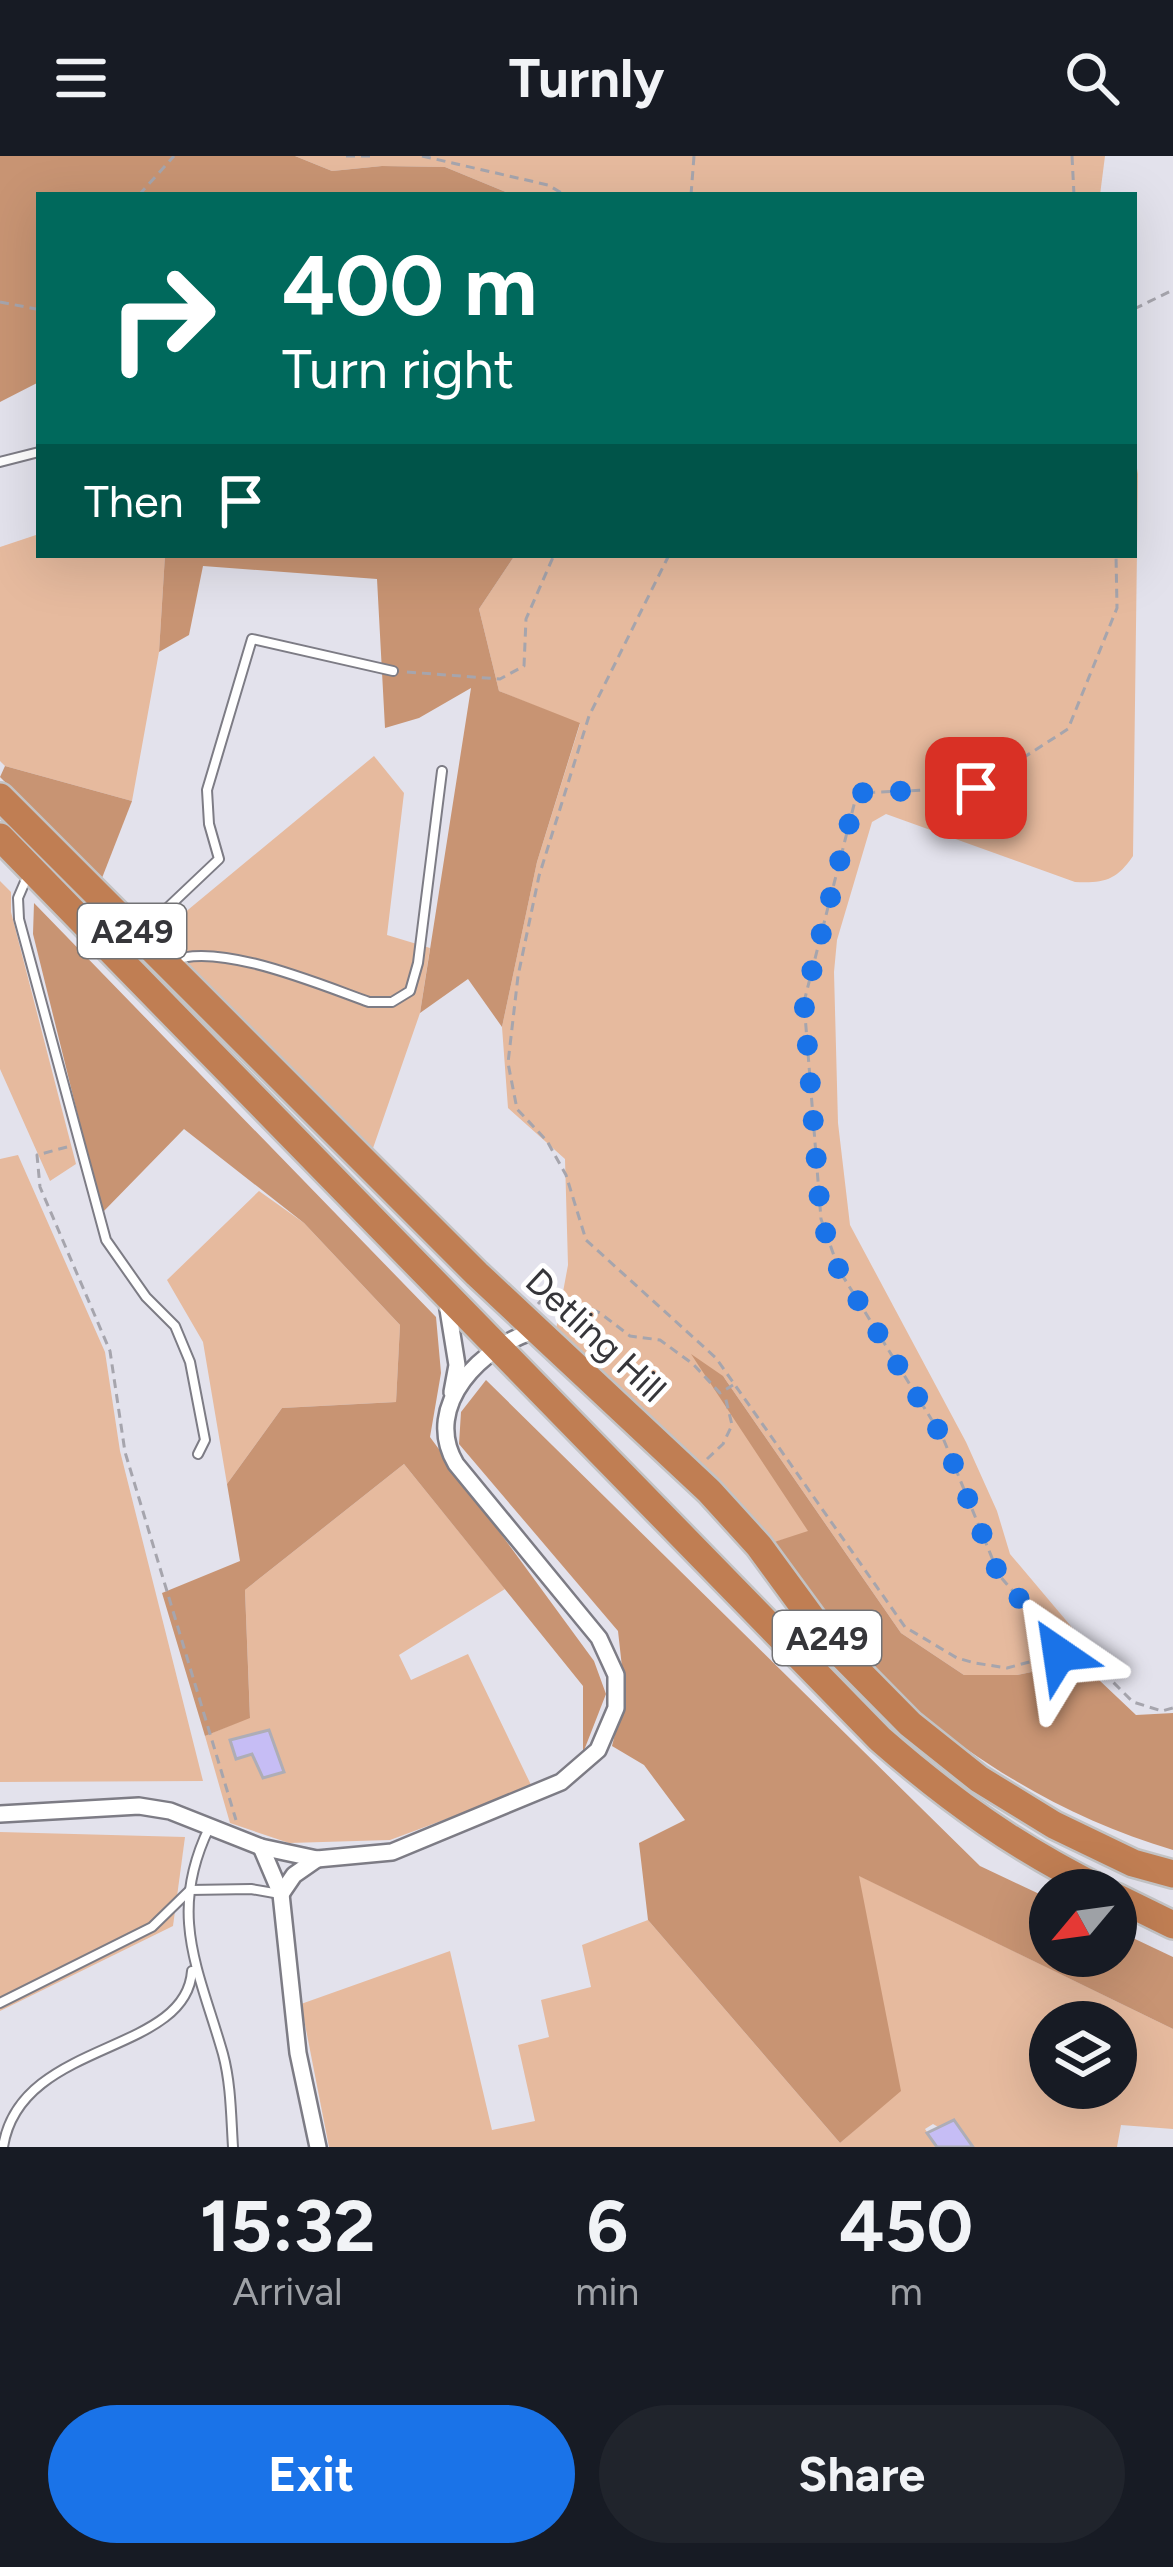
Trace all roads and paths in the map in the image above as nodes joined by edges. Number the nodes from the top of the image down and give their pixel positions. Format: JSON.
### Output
{"nodes":[{"id":1,"x":174,"y":156,"type":"edge"},
{"id":2,"x":346,"y":156,"type":"edge"},
{"id":3,"x":375,"y":156,"type":"edge"},
{"id":4,"x":422,"y":156,"type":"edge"},
{"id":5,"x":694,"y":156,"type":"edge"},
{"id":6,"x":1072,"y":156,"type":"edge"},
{"id":7,"x":143,"y":192,"type":"edge"},
{"id":8,"x":560,"y":192,"type":"edge"},
{"id":9,"x":691,"y":192,"type":"edge"},
{"id":10,"x":1074,"y":192,"type":"edge"},
{"id":11,"x":1173,"y":290,"type":"edge"},
{"id":12,"x":0,"y":302,"type":"edge"},
{"id":13,"x":1137,"y":308,"type":"edge"},
{"id":14,"x":36,"y":309,"type":"edge"},
{"id":15,"x":36,"y":453,"type":"edge"},
{"id":16,"x":0,"y":462,"type":"edge"},
{"id":17,"x":553,"y":558,"type":"edge"},
{"id":18,"x":668,"y":558,"type":"edge"},
{"id":19,"x":1116,"y":558,"type":"edge"},
{"id":20,"x":393,"y":671,"type":"joint"},
{"id":21,"x":442,"y":771,"type":"dead end"},
{"id":22,"x":0,"y":797,"type":"edge"},
{"id":23,"x":0,"y":837,"type":"edge"},
{"id":24,"x":30,"y":870,"type":"junction"},
{"id":25,"x":137,"y":936,"type":"junction"},
{"id":26,"x":165,"y":964,"type":"junction"},
{"id":27,"x":79,"y":1143,"type":"junction"},
{"id":28,"x":446,"y":1298,"type":"junction"},
{"id":29,"x":511,"y":1338,"type":"junction"},
{"id":30,"x":454,"y":1339,"type":"junction"},
{"id":31,"x":736,"y":1383,"type":"junction"},
{"id":32,"x":724,"y":1394,"type":"junction"},
{"id":33,"x":452,"y":1395,"type":"junction"},
{"id":34,"x":198,"y":1454,"type":"dead end"},
{"id":35,"x":691,"y":1474,"type":"junction"},
{"id":36,"x":1067,"y":1654,"type":"junction"},
{"id":37,"x":1173,"y":1708,"type":"edge"},
{"id":38,"x":0,"y":1814,"type":"edge"},
{"id":39,"x":210,"y":1827,"type":"junction"},
{"id":40,"x":241,"y":1839,"type":"junction"},
{"id":41,"x":261,"y":1847,"type":"junction"},
{"id":42,"x":317,"y":1859,"type":"junction"},
{"id":43,"x":1062,"y":1869,"type":"edge"},
{"id":44,"x":1173,"y":1874,"type":"edge"},
{"id":45,"x":190,"y":1890,"type":"junction"},
{"id":46,"x":281,"y":1894,"type":"junction"},
{"id":47,"x":1137,"y":1907,"type":"edge"},
{"id":48,"x":1173,"y":1925,"type":"edge"},
{"id":49,"x":193,"y":1963,"type":"junction"},
{"id":50,"x":0,"y":2003,"type":"edge"},
{"id":51,"x":3,"y":2147,"type":"edge"},
{"id":52,"x":233,"y":2147,"type":"edge"},
{"id":53,"x":318,"y":2147,"type":"edge"}],
"edges":[{"from":1,"to":7,"type":"path"},
{"from":2,"to":3,"type":"path"},
{"from":4,"to":8,"type":"path"},
{"from":5,"to":9,"type":"path"},
{"from":6,"to":10,"type":"path"},
{"from":11,"to":13,"type":"path"},
{"from":12,"to":14,"type":"path"},
{"from":15,"to":16,"type":"lane"},
{"from":17,"to":20,"type":"path"},
{"from":18,"to":31,"type":"path"},
{"from":19,"to":36,"type":"path"},
{"from":20,"to":25,"type":"lane"},
{"from":21,"to":26,"type":"lane"},
{"from":22,"to":25,"type":"highway","name":"Detling Hill","number":"A249"},
{"from":23,"to":24,"type":"highway","name":"Detling Hill","number":"A249"},
{"from":24,"to":27,"type":"lane"},
{"from":24,"to":28,"type":"highway","name":"Detling Hill","number":"A249"},
{"from":25,"to":26,"type":"highway","name":"Detling Hill","number":"A249"},
{"from":26,"to":29,"type":"highway","name":"Detling Hill","number":"A249"},
{"from":27,"to":34,"type":"lane"},
{"from":27,"to":40,"type":"path"},
{"from":28,"to":29,"type":"highway","name":"Detling Hill","number":"A249"},
{"from":28,"to":30,"type":"street"},
{"from":29,"to":30,"type":"street"},
{"from":29,"to":32,"type":"path"},
{"from":29,"to":33,"type":"street"},
{"from":29,"to":35,"type":"highway","name":"Detling Hill","number":"A249"},
{"from":29,"to":43,"type":"highway","name":"Detling Hill","number":"A249"},
{"from":30,"to":33,"type":"street"},
{"from":31,"to":32,"type":"path"},
{"from":31,"to":36,"type":"path"},
{"from":32,"to":35,"type":"path"},
{"from":33,"to":42,"type":"street"},
{"from":35,"to":44,"type":"highway","name":"Detling Hill","number":"A249"},
{"from":36,"to":37,"type":"path"},
{"from":38,"to":39,"type":"street"},
{"from":39,"to":40,"type":"street"},
{"from":39,"to":45,"type":"lane"},
{"from":40,"to":41,"type":"street"},
{"from":41,"to":42,"type":"street"},
{"from":41,"to":46,"type":"street"},
{"from":42,"to":46,"type":"street"},
{"from":45,"to":46,"type":"lane"},
{"from":45,"to":49,"type":"lane"},
{"from":45,"to":50,"type":"lane"},
{"from":46,"to":53,"type":"street"},
{"from":47,"to":48,"type":"highway"},
{"from":49,"to":51,"type":"lane"},
{"from":49,"to":52,"type":"lane"}]}
